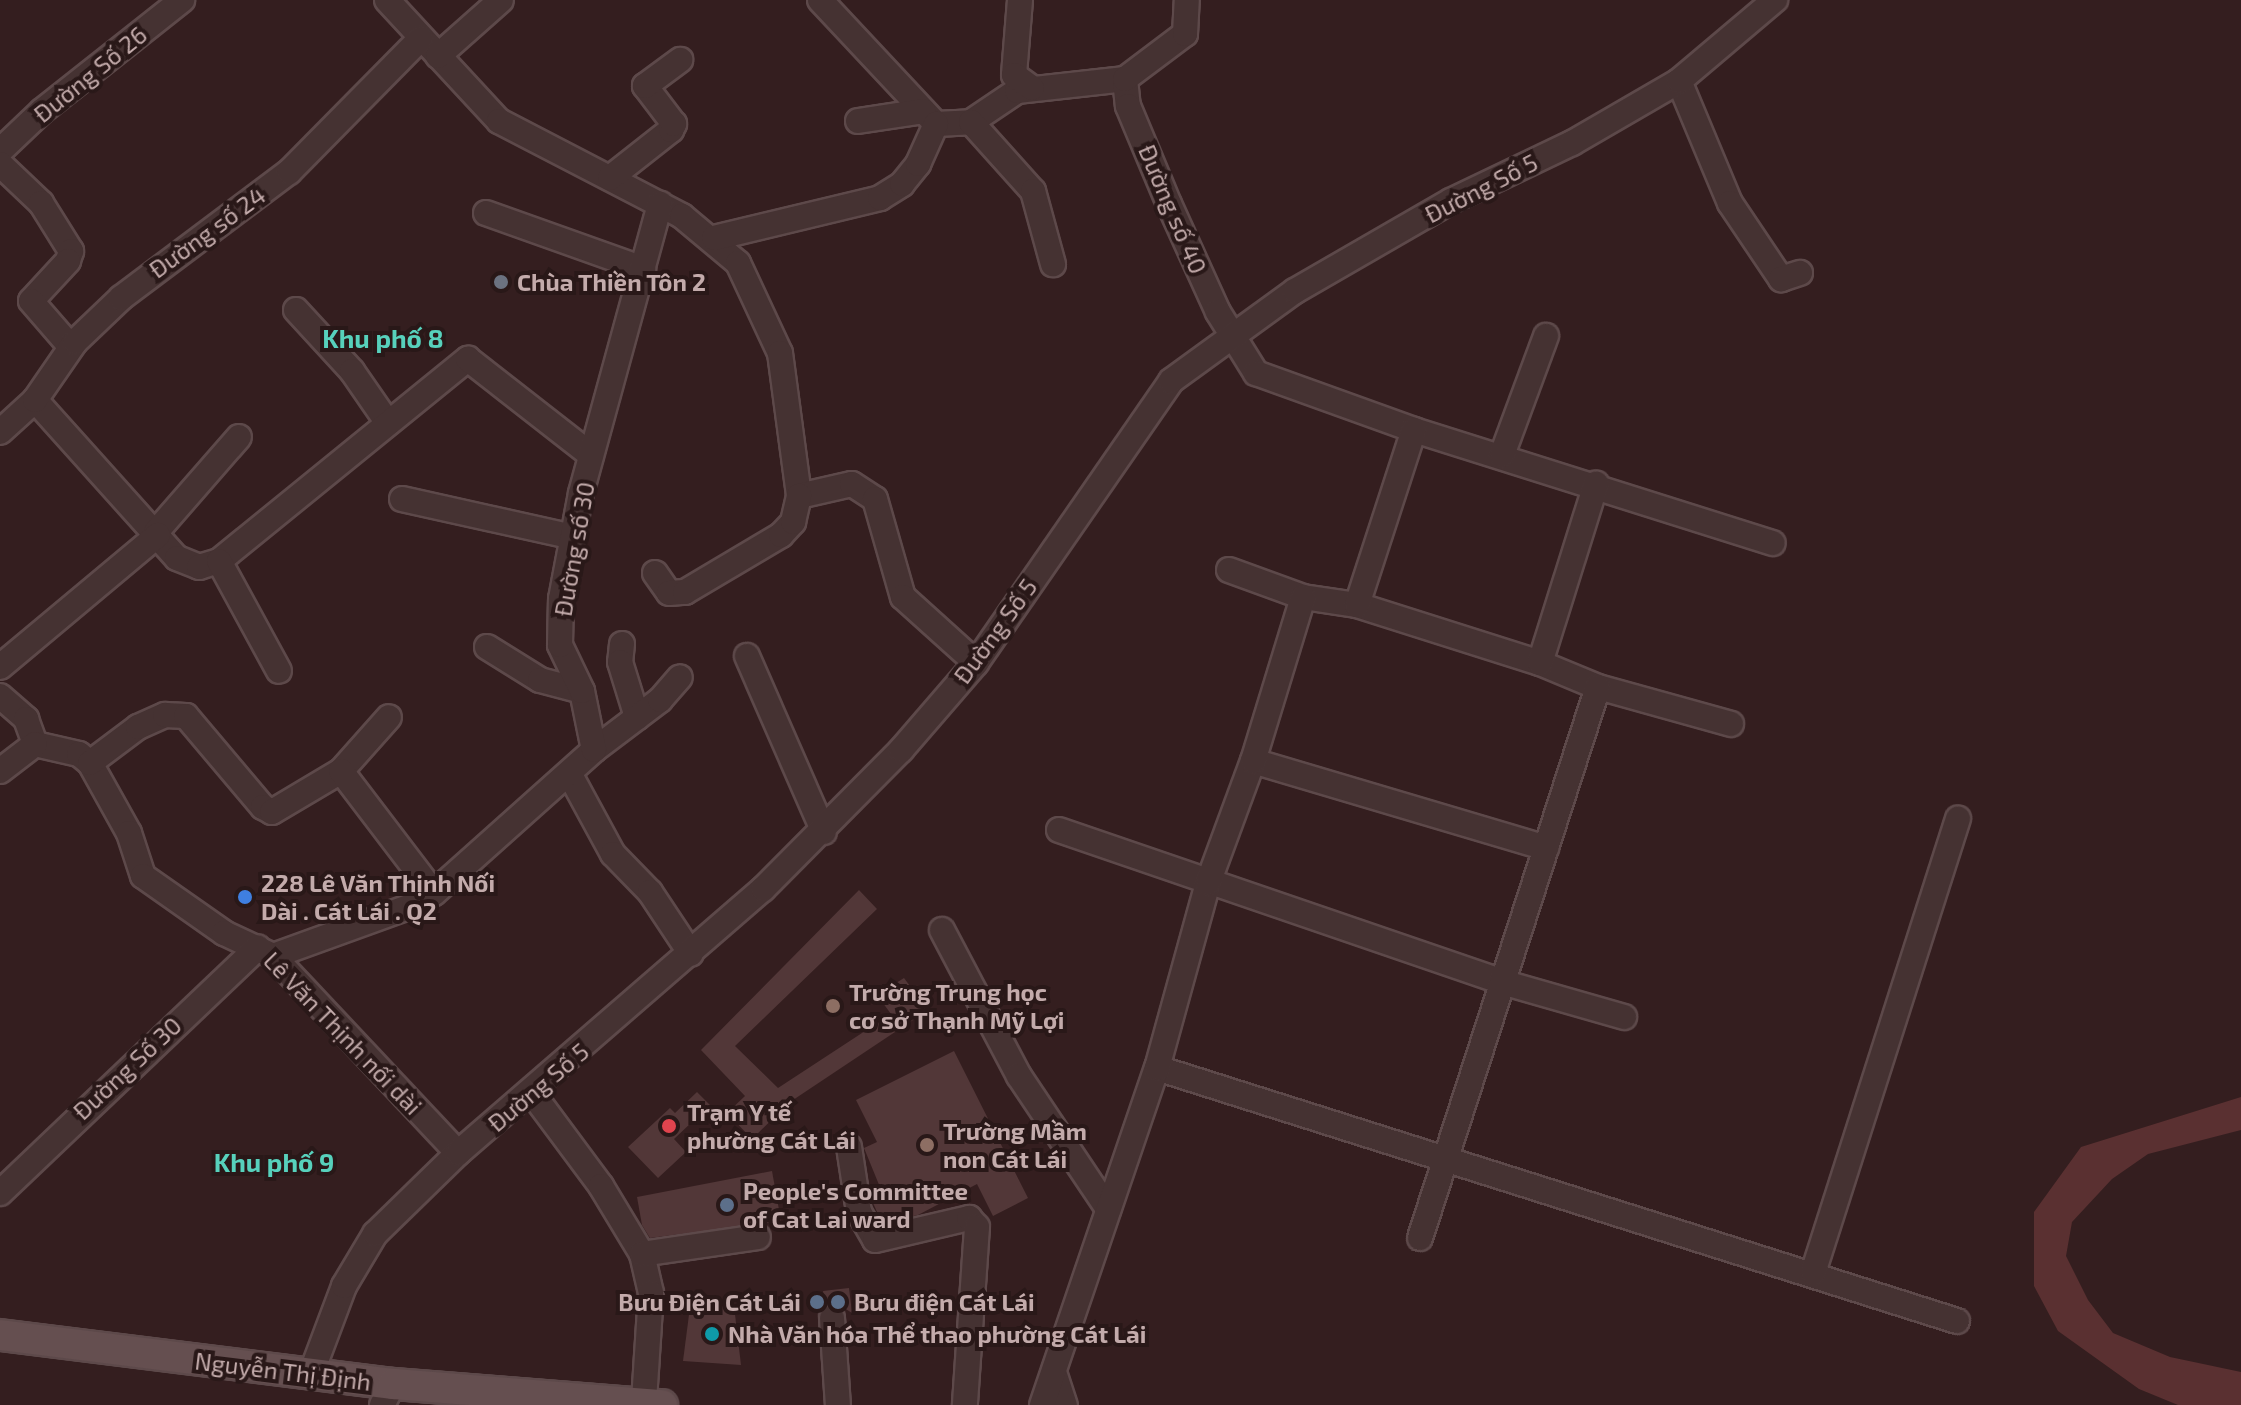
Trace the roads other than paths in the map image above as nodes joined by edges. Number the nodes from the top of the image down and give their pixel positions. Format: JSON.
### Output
{"nodes":[{"id":1,"x":182,"y":0,"type":"edge"},
{"id":2,"x":387,"y":0,"type":"edge"},
{"id":3,"x":501,"y":0,"type":"edge"},
{"id":4,"x":820,"y":0,"type":"edge"},
{"id":5,"x":1020,"y":0,"type":"edge"},
{"id":6,"x":1187,"y":0,"type":"edge"},
{"id":7,"x":1775,"y":0,"type":"edge"},
{"id":8,"x":421,"y":38,"type":"junction"},
{"id":9,"x":438,"y":56,"type":"junction"},
{"id":10,"x":680,"y":60,"type":"dead end"},
{"id":11,"x":1125,"y":79,"type":"junction"},
{"id":12,"x":1679,"y":81,"type":"junction"},
{"id":13,"x":1032,"y":88,"type":"junction"},
{"id":14,"x":929,"y":117,"type":"junction"},
{"id":15,"x":858,"y":121,"type":"dead end"},
{"id":16,"x":971,"y":122,"type":"junction"},
{"id":17,"x":0,"y":151,"type":"edge"},
{"id":18,"x":0,"y":164,"type":"edge"},
{"id":19,"x":610,"y":178,"type":"junction"},
{"id":20,"x":660,"y":204,"type":"junction"},
{"id":21,"x":486,"y":213,"type":"dead end"},
{"id":22,"x":714,"y":238,"type":"junction"},
{"id":23,"x":1053,"y":264,"type":"dead end"},
{"id":24,"x":643,"y":269,"type":"junction"},
{"id":25,"x":1800,"y":273,"type":"dead end"},
{"id":26,"x":296,"y":310,"type":"dead end"},
{"id":27,"x":1231,"y":336,"type":"junction"},
{"id":28,"x":1546,"y":336,"type":"dead end"},
{"id":29,"x":71,"y":347,"type":"junction"},
{"id":30,"x":35,"y":400,"type":"junction"},
{"id":31,"x":388,"y":423,"type":"junction"},
{"id":32,"x":1414,"y":430,"type":"junction"},
{"id":33,"x":0,"y":432,"type":"edge"},
{"id":34,"x":239,"y":437,"type":"dead end"},
{"id":35,"x":591,"y":455,"type":"junction"},
{"id":36,"x":1502,"y":455,"type":"junction"},
{"id":37,"x":1596,"y":484,"type":"junction"},
{"id":38,"x":799,"y":496,"type":"junction"},
{"id":39,"x":402,"y":499,"type":"dead end"},
{"id":40,"x":157,"y":533,"type":"junction"},
{"id":41,"x":573,"y":537,"type":"junction"},
{"id":42,"x":1773,"y":543,"type":"dead end"},
{"id":43,"x":219,"y":561,"type":"junction"},
{"id":44,"x":1229,"y":570,"type":"dead end"},
{"id":45,"x":655,"y":573,"type":"dead end"},
{"id":46,"x":1303,"y":597,"type":"junction"},
{"id":47,"x":1357,"y":605,"type":"junction"},
{"id":48,"x":622,"y":644,"type":"dead end"},
{"id":49,"x":487,"y":647,"type":"dead end"},
{"id":50,"x":747,"y":656,"type":"dead end"},
{"id":51,"x":976,"y":663,"type":"junction"},
{"id":52,"x":1540,"y":663,"type":"junction"},
{"id":53,"x":0,"y":667,"type":"edge"},
{"id":54,"x":279,"y":671,"type":"dead end"},
{"id":55,"x":680,"y":677,"type":"dead end"},
{"id":56,"x":1598,"y":687,"type":"junction"},
{"id":57,"x":582,"y":691,"type":"junction"},
{"id":58,"x":0,"y":696,"type":"edge"},
{"id":59,"x":389,"y":717,"type":"dead end"},
{"id":60,"x":637,"y":717,"type":"junction"},
{"id":61,"x":1731,"y":724,"type":"dead end"},
{"id":62,"x":35,"y":744,"type":"junction"},
{"id":63,"x":594,"y":750,"type":"junction"},
{"id":64,"x":1253,"y":761,"type":"junction"},
{"id":65,"x":90,"y":763,"type":"junction"},
{"id":66,"x":0,"y":771,"type":"edge"},
{"id":67,"x":341,"y":771,"type":"junction"},
{"id":68,"x":569,"y":773,"type":"junction"},
{"id":69,"x":1958,"y":819,"type":"dead end"},
{"id":70,"x":1059,"y":830,"type":"dead end"},
{"id":71,"x":824,"y":832,"type":"junction"},
{"id":72,"x":1546,"y":848,"type":"junction"},
{"id":73,"x":1208,"y":883,"type":"junction"},
{"id":74,"x":434,"y":893,"type":"junction"},
{"id":75,"x":942,"y":930,"type":"dead end"},
{"id":76,"x":266,"y":952,"type":"junction"},
{"id":77,"x":691,"y":954,"type":"junction"},
{"id":78,"x":1502,"y":982,"type":"junction"},
{"id":79,"x":1624,"y":1017,"type":"dead end"},
{"id":80,"x":1157,"y":1068,"type":"junction"},
{"id":81,"x":532,"y":1093,"type":"junction"},
{"id":82,"x":849,"y":1147,"type":"dead end"},
{"id":83,"x":458,"y":1153,"type":"junction"},
{"id":84,"x":1447,"y":1162,"type":"junction"},
{"id":85,"x":0,"y":1193,"type":"edge"},
{"id":86,"x":1108,"y":1209,"type":"junction"},
{"id":87,"x":758,"y":1237,"type":"dead end"},
{"id":88,"x":1420,"y":1238,"type":"dead end"},
{"id":89,"x":642,"y":1254,"type":"junction"},
{"id":90,"x":1813,"y":1273,"type":"junction"},
{"id":91,"x":832,"y":1318,"type":"dead end"},
{"id":92,"x":1957,"y":1321,"type":"dead end"},
{"id":93,"x":0,"y":1335,"type":"edge"},
{"id":94,"x":1054,"y":1372,"type":"junction"},
{"id":95,"x":311,"y":1374,"type":"junction"},
{"id":96,"x":388,"y":1395,"type":"edge"},
{"id":97,"x":651,"y":1404,"type":"edge"},
{"id":98,"x":838,"y":1405,"type":"edge"},
{"id":99,"x":965,"y":1405,"type":"edge"},
{"id":100,"x":1042,"y":1405,"type":"edge"},
{"id":101,"x":1065,"y":1405,"type":"edge"}],
"edges":[{"from":1,"to":17,"type":"street","name":"Đường Số 26"},
{"from":2,"to":8,"type":"street"},
{"from":3,"to":9,"type":"street"},
{"from":4,"to":14,"type":"street"},
{"from":5,"to":13,"type":"street"},
{"from":6,"to":11,"type":"street"},
{"from":7,"to":12,"type":"street","name":"Đường Số 5"},
{"from":8,"to":9,"type":"street"},
{"from":8,"to":29,"type":"street","name":"Đường số 24"},
{"from":9,"to":19,"type":"street"},
{"from":10,"to":19,"type":"street"},
{"from":11,"to":13,"type":"street"},
{"from":11,"to":27,"type":"street","name":"Đường số 40"},
{"from":12,"to":25,"type":"street"},
{"from":12,"to":27,"type":"street","name":"Đường Số 5"},
{"from":13,"to":16,"type":"street"},
{"from":14,"to":15,"type":"street"},
{"from":14,"to":16,"type":"street"},
{"from":14,"to":22,"type":"street"},
{"from":16,"to":23,"type":"street"},
{"from":18,"to":29,"type":"street"},
{"from":19,"to":20,"type":"street"},
{"from":20,"to":22,"type":"street"},
{"from":20,"to":24,"type":"street","name":"Đường số 30"},
{"from":21,"to":24,"type":"street"},
{"from":22,"to":38,"type":"street"},
{"from":24,"to":35,"type":"street","name":"Đường số 30"},
{"from":26,"to":31,"type":"street"},
{"from":27,"to":32,"type":"street","name":"Đường số 40"},
{"from":27,"to":51,"type":"street","name":"Đường Số 5"},
{"from":28,"to":36,"type":"street"},
{"from":29,"to":30,"type":"street","name":"Đường số 24"},
{"from":30,"to":33,"type":"street","name":"Đường số 24"},
{"from":30,"to":40,"type":"street"},
{"from":31,"to":35,"type":"street"},
{"from":31,"to":43,"type":"street"},
{"from":32,"to":36,"type":"street","name":"Đường số 40"},
{"from":32,"to":47,"type":"street"},
{"from":34,"to":40,"type":"street"},
{"from":35,"to":41,"type":"street","name":"Đường số 30"},
{"from":36,"to":37,"type":"street","name":"Đường số 40"},
{"from":37,"to":42,"type":"street","name":"Đường số 40"},
{"from":37,"to":52,"type":"street"},
{"from":38,"to":45,"type":"street"},
{"from":38,"to":51,"type":"street"},
{"from":39,"to":41,"type":"street"},
{"from":40,"to":43,"type":"street"},
{"from":40,"to":53,"type":"street"},
{"from":41,"to":57,"type":"street","name":"Đường số 30"},
{"from":43,"to":54,"type":"street"},
{"from":44,"to":46,"type":"street"},
{"from":46,"to":47,"type":"street"},
{"from":46,"to":64,"type":"street"},
{"from":47,"to":52,"type":"street"},
{"from":48,"to":60,"type":"street"},
{"from":49,"to":57,"type":"street"},
{"from":50,"to":71,"type":"street"},
{"from":51,"to":71,"type":"street","name":"Đường Số 5"},
{"from":52,"to":56,"type":"street"},
{"from":55,"to":60,"type":"street"},
{"from":56,"to":61,"type":"street"},
{"from":56,"to":72,"type":"street"},
{"from":57,"to":63,"type":"street","name":"Đường số 30"},
{"from":58,"to":62,"type":"street"},
{"from":59,"to":67,"type":"street"},
{"from":60,"to":63,"type":"street"},
{"from":62,"to":65,"type":"street"},
{"from":62,"to":66,"type":"street"},
{"from":63,"to":68,"type":"street"},
{"from":64,"to":72,"type":"street"},
{"from":64,"to":73,"type":"street"},
{"from":65,"to":67,"type":"street"},
{"from":65,"to":76,"type":"street","name":"Lê Văn Thịnh nối dài"},
{"from":67,"to":74,"type":"street"},
{"from":68,"to":74,"type":"street"},
{"from":68,"to":77,"type":"street"},
{"from":69,"to":90,"type":"street"},
{"from":70,"to":73,"type":"street"},
{"from":71,"to":77,"type":"street","name":"Đường Số 5"},
{"from":72,"to":78,"type":"street"},
{"from":73,"to":78,"type":"street"},
{"from":73,"to":80,"type":"street"},
{"from":74,"to":76,"type":"street"},
{"from":75,"to":86,"type":"street"},
{"from":76,"to":83,"type":"street","name":"Lê Văn Thịnh nối dài"},
{"from":76,"to":85,"type":"street","name":"Đường Số 30"},
{"from":77,"to":81,"type":"street","name":"Đường Số 5"},
{"from":78,"to":79,"type":"street"},
{"from":78,"to":84,"type":"street"},
{"from":80,"to":84,"type":"street"},
{"from":80,"to":86,"type":"street"},
{"from":81,"to":83,"type":"street","name":"Đường Số 5"},
{"from":81,"to":89,"type":"street"},
{"from":82,"to":99,"type":"street"},
{"from":83,"to":95,"type":"street","name":"Đường Số 5"},
{"from":84,"to":88,"type":"street"},
{"from":84,"to":90,"type":"street"},
{"from":86,"to":94,"type":"street"},
{"from":87,"to":89,"type":"street"},
{"from":89,"to":97,"type":"street"},
{"from":90,"to":92,"type":"street"},
{"from":91,"to":98,"type":"street"},
{"from":93,"to":95,"type":"main road","name":"Nguyễn Thị Định"},
{"from":94,"to":100,"type":"street"},
{"from":94,"to":101,"type":"street"},
{"from":95,"to":96,"type":"main road","name":"Nguyễn Thị Định"},
{"from":96,"to":97,"type":"main road","name":"Nguyễn Thị Định"}]}
